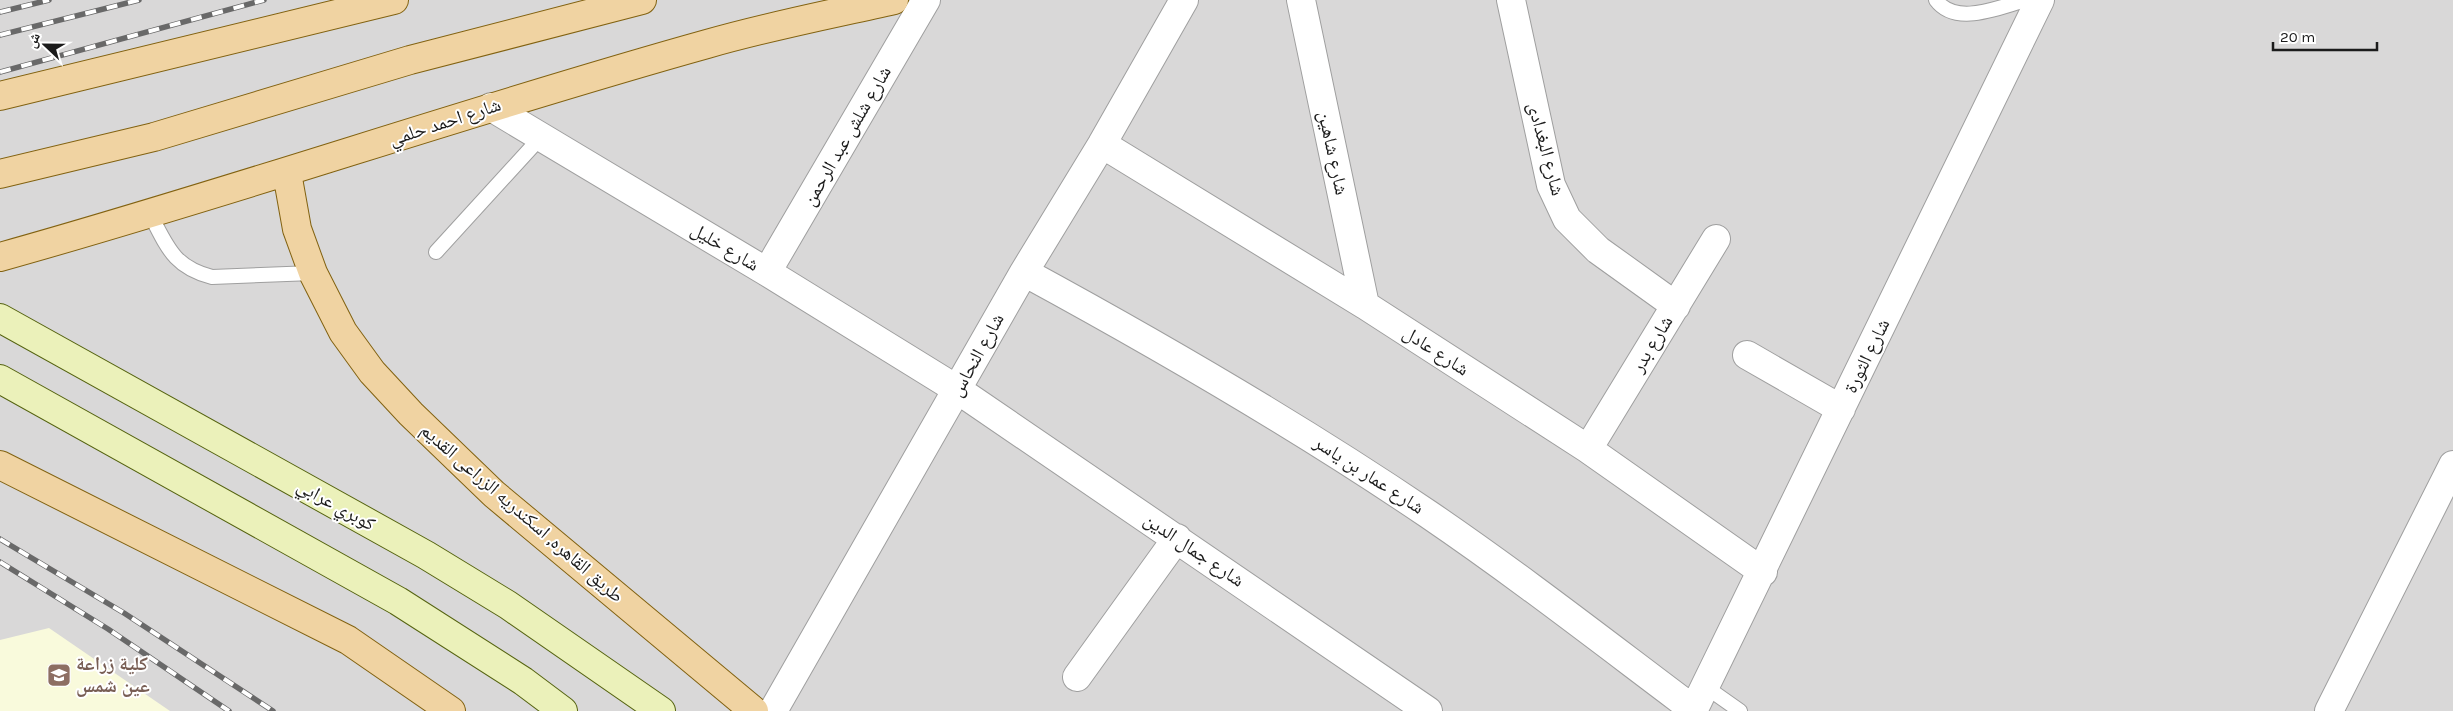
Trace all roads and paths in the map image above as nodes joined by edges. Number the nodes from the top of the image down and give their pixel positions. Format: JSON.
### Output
{"nodes":[{"id":1,"x":394,"y":0,"type":"edge"},
{"id":2,"x":642,"y":0,"type":"edge"},
{"id":3,"x":894,"y":0,"type":"edge"},
{"id":4,"x":926,"y":0,"type":"edge"},
{"id":5,"x":1184,"y":0,"type":"edge"},
{"id":6,"x":1302,"y":0,"type":"edge"},
{"id":7,"x":1510,"y":0,"type":"edge"},
{"id":8,"x":1936,"y":0,"type":"edge"},
{"id":9,"x":2026,"y":0,"type":"edge"},
{"id":10,"x":2040,"y":0,"type":"edge"},
{"id":11,"x":0,"y":96,"type":"edge"},
{"id":12,"x":491,"y":107,"type":"junction"},
{"id":13,"x":541,"y":137,"type":"junction"},
{"id":14,"x":1102,"y":144,"type":"junction"},
{"id":15,"x":287,"y":173,"type":"junction"},
{"id":16,"x":0,"y":174,"type":"edge"},
{"id":17,"x":150,"y":214,"type":"junction"},
{"id":18,"x":1716,"y":239,"type":"dead end"},
{"id":19,"x":436,"y":252,"type":"dead end"},
{"id":20,"x":0,"y":257,"type":"edge"},
{"id":21,"x":767,"y":272,"type":"junction"},
{"id":22,"x":1024,"y":272,"type":"junction"},
{"id":23,"x":313,"y":273,"type":"junction"},
{"id":24,"x":1365,"y":305,"type":"junction"},
{"id":25,"x":1676,"y":306,"type":"junction"},
{"id":26,"x":0,"y":318,"type":"edge"},
{"id":27,"x":1747,"y":355,"type":"dead end"},
{"id":28,"x":0,"y":379,"type":"edge"},
{"id":29,"x":958,"y":390,"type":"junction"},
{"id":30,"x":1841,"y":409,"type":"junction"},
{"id":31,"x":1588,"y":449,"type":"junction"},
{"id":32,"x":0,"y":465,"type":"edge"},
{"id":33,"x":2453,"y":465,"type":"edge"},
{"id":34,"x":1177,"y":538,"type":"junction"},
{"id":35,"x":1763,"y":572,"type":"junction"},
{"id":36,"x":1077,"y":676,"type":"dead end"},
{"id":37,"x":1697,"y":703,"type":"edge"},
{"id":38,"x":452,"y":711,"type":"edge"},
{"id":39,"x":563,"y":711,"type":"edge"},
{"id":40,"x":661,"y":711,"type":"edge"},
{"id":41,"x":754,"y":711,"type":"edge"},
{"id":42,"x":773,"y":711,"type":"edge"},
{"id":43,"x":1428,"y":711,"type":"edge"},
{"id":44,"x":1740,"y":711,"type":"edge"},
{"id":45,"x":2329,"y":711,"type":"edge"}],
"edges":[{"from":1,"to":11,"type":"main road"},
{"from":2,"to":16,"type":"main road"},
{"from":3,"to":12,"type":"main road","name":"شارع احمد حلمي"},
{"from":4,"to":21,"type":"street","name":"شارع شلش عبد الرحمن"},
{"from":5,"to":14,"type":"street","name":"شارع النحاس"},
{"from":6,"to":24,"type":"street","name":"شارع شاهين"},
{"from":7,"to":25,"type":"street","name":"شارع البغدادى"},
{"from":8,"to":9,"type":"lane"},
{"from":10,"to":30,"type":"street","name":"شارع الثورة"},
{"from":12,"to":13,"type":"street","name":"شارع خليل"},
{"from":12,"to":15,"type":"main road","name":"شارع احمد حلمي"},
{"from":13,"to":19,"type":"lane"},
{"from":13,"to":21,"type":"street","name":"شارع خليل"},
{"from":14,"to":22,"type":"street","name":"شارع النحاس"},
{"from":14,"to":24,"type":"street","name":"شارع عادل"},
{"from":15,"to":17,"type":"main road","name":"شارع احمد حلمي"},
{"from":15,"to":23,"type":"main road","name":"طريق القاهره, اسكندريه الزراعى القديم"},
{"from":17,"to":20,"type":"main road","name":"شارع احمد حلمي"},
{"from":17,"to":23,"type":"lane"},
{"from":18,"to":25,"type":"street","name":"شارع بدر"},
{"from":21,"to":29,"type":"street","name":"شارع خليل"},
{"from":22,"to":29,"type":"street","name":"شارع النحاس"},
{"from":22,"to":37,"type":"street","name":"شارع عمار بن ياسر"},
{"from":23,"to":41,"type":"main road","name":"طريق القاهره, اسكندريه الزراعى القديم"},
{"from":24,"to":31,"type":"street","name":"شارع عادل"},
{"from":25,"to":31,"type":"street","name":"شارع بدر"},
{"from":26,"to":40,"type":"main road","name":"كوبري عرابي"},
{"from":27,"to":30,"type":"street"},
{"from":28,"to":39,"type":"main road"},
{"from":29,"to":34,"type":"street","name":"شارع جمال الدين"},
{"from":29,"to":42,"type":"street","name":"شارع النحاس"},
{"from":30,"to":35,"type":"street","name":"شارع الثورة"},
{"from":31,"to":35,"type":"street","name":"شارع عادل"},
{"from":32,"to":38,"type":"main road"},
{"from":33,"to":45,"type":"street"},
{"from":34,"to":36,"type":"street"},
{"from":34,"to":43,"type":"street","name":"شارع جمال الدين"},
{"from":35,"to":37,"type":"street","name":"شارع الثورة"},
{"from":37,"to":44,"type":"lane"}]}
